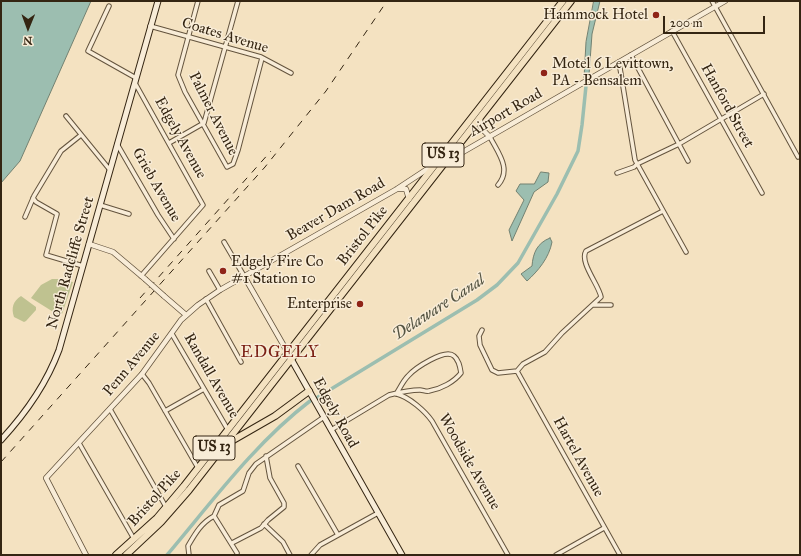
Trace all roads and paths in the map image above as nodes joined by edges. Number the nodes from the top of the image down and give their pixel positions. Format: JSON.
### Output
{"nodes":[{"id":1,"x":158,"y":1,"type":"edge"},
{"id":2,"x":198,"y":1,"type":"edge"},
{"id":3,"x":238,"y":1,"type":"edge"},
{"id":4,"x":563,"y":1,"type":"edge"},
{"id":5,"x":571,"y":1,"type":"edge"},
{"id":6,"x":712,"y":1,"type":"edge"},
{"id":7,"x":724,"y":1,"type":"edge"},
{"id":8,"x":109,"y":6,"type":"dead end"},
{"id":9,"x":715,"y":6,"type":"junction"},
{"id":10,"x":150,"y":26,"type":"junction"},
{"id":11,"x":672,"y":31,"type":"junction"},
{"id":12,"x":188,"y":37,"type":"junction"},
{"id":13,"x":226,"y":48,"type":"junction"},
{"id":14,"x":631,"y":55,"type":"junction"},
{"id":15,"x":262,"y":58,"type":"junction"},
{"id":16,"x":619,"y":62,"type":"junction"},
{"id":17,"x":291,"y":73,"type":"dead end"},
{"id":18,"x":135,"y":80,"type":"junction"},
{"id":19,"x":764,"y":94,"type":"junction"},
{"id":20,"x":66,"y":116,"type":"dead end"},
{"id":21,"x":480,"y":118,"type":"junction"},
{"id":22,"x":721,"y":119,"type":"junction"},
{"id":23,"x":204,"y":123,"type":"junction"},
{"id":24,"x":81,"y":135,"type":"junction"},
{"id":25,"x":490,"y":137,"type":"junction"},
{"id":26,"x":169,"y":143,"type":"junction"},
{"id":27,"x":118,"y":144,"type":"junction"},
{"id":28,"x":679,"y":144,"type":"junction"},
{"id":29,"x":798,"y":157,"type":"dead end"},
{"id":30,"x":445,"y":162,"type":"junction"},
{"id":31,"x":688,"y":162,"type":"dead end"},
{"id":32,"x":437,"y":163,"type":"junction"},
{"id":33,"x":637,"y":164,"type":"junction"},
{"id":34,"x":110,"y":170,"type":"junction"},
{"id":35,"x":617,"y":173,"type":"dead end"},
{"id":36,"x":498,"y":185,"type":"dead end"},
{"id":37,"x":397,"y":188,"type":"junction"},
{"id":38,"x":762,"y":193,"type":"dead end"},
{"id":39,"x":33,"y":198,"type":"junction"},
{"id":40,"x":409,"y":199,"type":"junction"},
{"id":41,"x":100,"y":205,"type":"junction"},
{"id":42,"x":662,"y":211,"type":"junction"},
{"id":43,"x":129,"y":214,"type":"dead end"},
{"id":44,"x":25,"y":217,"type":"dead end"},
{"id":45,"x":174,"y":239,"type":"junction"},
{"id":46,"x":224,"y":242,"type":"dead end"},
{"id":47,"x":89,"y":244,"type":"junction"},
{"id":48,"x":686,"y":252,"type":"dead end"},
{"id":49,"x":83,"y":266,"type":"junction"},
{"id":50,"x":209,"y":271,"type":"dead end"},
{"id":51,"x":244,"y":276,"type":"junction"},
{"id":52,"x":143,"y":277,"type":"junction"},
{"id":53,"x":220,"y":290,"type":"junction"},
{"id":54,"x":206,"y":299,"type":"junction"},
{"id":55,"x":594,"y":305,"type":"junction"},
{"id":56,"x":611,"y":305,"type":"dead end"},
{"id":57,"x":186,"y":315,"type":"junction"},
{"id":58,"x":482,"y":330,"type":"dead end"},
{"id":59,"x":172,"y":334,"type":"junction"},
{"id":60,"x":288,"y":353,"type":"junction"},
{"id":61,"x":291,"y":359,"type":"junction"},
{"id":62,"x":241,"y":362,"type":"dead end"},
{"id":63,"x":517,"y":370,"type":"junction"},
{"id":64,"x":142,"y":374,"type":"junction"},
{"id":65,"x":204,"y":389,"type":"junction"},
{"id":66,"x":309,"y":391,"type":"junction"},
{"id":67,"x":396,"y":394,"type":"junction"},
{"id":68,"x":110,"y":409,"type":"junction"},
{"id":69,"x":165,"y":411,"type":"junction"},
{"id":70,"x":324,"y":417,"type":"junction"},
{"id":71,"x":228,"y":430,"type":"junction"},
{"id":72,"x":331,"y":430,"type":"junction"},
{"id":73,"x":1,"y":440,"type":"edge"},
{"id":74,"x":79,"y":443,"type":"junction"},
{"id":75,"x":224,"y":446,"type":"junction"},
{"id":76,"x":266,"y":456,"type":"junction"},
{"id":77,"x":298,"y":466,"type":"dead end"},
{"id":78,"x":198,"y":468,"type":"junction"},
{"id":79,"x":166,"y":508,"type":"junction"},
{"id":80,"x":378,"y":513,"type":"junction"},
{"id":81,"x":214,"y":516,"type":"junction"},
{"id":82,"x":264,"y":524,"type":"junction"},
{"id":83,"x":604,"y":528,"type":"junction"},
{"id":84,"x":338,"y":535,"type":"junction"},
{"id":85,"x":134,"y":539,"type":"junction"},
{"id":86,"x":232,"y":543,"type":"junction"},
{"id":87,"x":237,"y":553,"type":"dead end"},
{"id":88,"x":86,"y":555,"type":"edge"},
{"id":89,"x":116,"y":555,"type":"edge"},
{"id":90,"x":126,"y":555,"type":"edge"},
{"id":91,"x":189,"y":555,"type":"edge"},
{"id":92,"x":290,"y":555,"type":"edge"},
{"id":93,"x":311,"y":555,"type":"edge"},
{"id":94,"x":402,"y":555,"type":"edge"},
{"id":95,"x":508,"y":555,"type":"edge"},
{"id":96,"x":556,"y":555,"type":"edge"},
{"id":97,"x":620,"y":555,"type":"edge"}],
"edges":[{"from":1,"to":10,"type":"main road","name":"North Radcliffe Street"},
{"from":2,"to":12,"type":"street","name":"Palmer Avenue"},
{"from":3,"to":13,"type":"street"},
{"from":4,"to":32,"type":"highway","name":"Bristol Pike","number":"US 13"},
{"from":5,"to":21,"type":"highway","name":"Bristol Pike","number":"US 13"},
{"from":6,"to":9,"type":"street"},
{"from":7,"to":9,"type":"street","name":"Airport Road"},
{"from":8,"to":18,"type":"street"},
{"from":9,"to":11,"type":"street","name":"Airport Road"},
{"from":9,"to":19,"type":"street"},
{"from":10,"to":12,"type":"street","name":"Coates Avenue"},
{"from":10,"to":18,"type":"main road","name":"North Radcliffe Street"},
{"from":11,"to":14,"type":"street","name":"Airport Road"},
{"from":11,"to":22,"type":"street","name":"Hanford Street"},
{"from":12,"to":13,"type":"street","name":"Coates Avenue"},
{"from":12,"to":23,"type":"street","name":"Palmer Avenue"},
{"from":13,"to":15,"type":"street","name":"Coates Avenue"},
{"from":13,"to":23,"type":"street"},
{"from":14,"to":16,"type":"street","name":"Airport Road"},
{"from":14,"to":28,"type":"street"},
{"from":15,"to":17,"type":"street","name":"Coates Avenue"},
{"from":15,"to":23,"type":"street","name":"Palmer Avenue"},
{"from":16,"to":25,"type":"street","name":"Airport Road"},
{"from":16,"to":33,"type":"street"},
{"from":18,"to":26,"type":"street","name":"Edgely Avenue"},
{"from":18,"to":27,"type":"main road","name":"North Radcliffe Street"},
{"from":19,"to":22,"type":"street"},
{"from":19,"to":29,"type":"street"},
{"from":20,"to":24,"type":"street"},
{"from":21,"to":25,"type":"street"},
{"from":21,"to":30,"type":"highway","name":"Bristol Pike","number":"US 13"},
{"from":22,"to":28,"type":"street"},
{"from":22,"to":38,"type":"street","name":"Hanford Street"},
{"from":23,"to":26,"type":"street"},
{"from":24,"to":34,"type":"street"},
{"from":24,"to":39,"type":"street"},
{"from":25,"to":30,"type":"street","name":"Airport Road"},
{"from":25,"to":36,"type":"street"},
{"from":26,"to":45,"type":"street","name":"Edgely Avenue"},
{"from":27,"to":34,"type":"main road","name":"North Radcliffe Street"},
{"from":27,"to":45,"type":"street","name":"Grieb Avenue"},
{"from":28,"to":31,"type":"street"},
{"from":28,"to":33,"type":"street"},
{"from":30,"to":61,"type":"highway","name":"Bristol Pike","number":"US 13"},
{"from":32,"to":37,"type":"street","name":"Beaver Dam Road"},
{"from":32,"to":40,"type":"highway","name":"Bristol Pike","number":"US 13"},
{"from":33,"to":35,"type":"street"},
{"from":33,"to":42,"type":"street"},
{"from":34,"to":41,"type":"main road","name":"North Radcliffe Street"},
{"from":37,"to":40,"type":"street","name":"Beaver Dam Road"},
{"from":37,"to":51,"type":"street","name":"Beaver Dam Road"},
{"from":39,"to":44,"type":"street"},
{"from":39,"to":49,"type":"street"},
{"from":40,"to":60,"type":"highway","name":"Bristol Pike","number":"US 13"},
{"from":41,"to":43,"type":"street"},
{"from":41,"to":47,"type":"main road","name":"North Radcliffe Street"},
{"from":42,"to":48,"type":"street"},
{"from":42,"to":55,"type":"street"},
{"from":45,"to":52,"type":"street"},
{"from":46,"to":51,"type":"street","name":"Edgely Road"},
{"from":47,"to":49,"type":"main road","name":"North Radcliffe Street"},
{"from":47,"to":52,"type":"street","name":"Randall Avenue"},
{"from":49,"to":73,"type":"main road","name":"North Radcliffe Street"},
{"from":50,"to":53,"type":"street"},
{"from":51,"to":53,"type":"street","name":"Penn Avenue"},
{"from":51,"to":60,"type":"street","name":"Edgely Road"},
{"from":52,"to":57,"type":"street","name":"Randall Avenue","bridge":true},
{"from":53,"to":54,"type":"street","name":"Penn Avenue"},
{"from":54,"to":57,"type":"street","name":"Penn Avenue"},
{"from":54,"to":62,"type":"street"},
{"from":55,"to":56,"type":"street"},
{"from":55,"to":63,"type":"street"},
{"from":57,"to":59,"type":"street","name":"Penn Avenue"},
{"from":58,"to":63,"type":"street"},
{"from":59,"to":64,"type":"street","name":"Penn Avenue"},
{"from":59,"to":65,"type":"street","name":"Randall Avenue"},
{"from":60,"to":61,"type":"main road","name":"Edgely Road"},
{"from":60,"to":71,"type":"highway","name":"Bristol Pike","number":"US 13"},
{"from":61,"to":66,"type":"main road","name":"Edgely Road"},
{"from":61,"to":75,"type":"highway","name":"Bristol Pike","number":"US 13"},
{"from":63,"to":83,"type":"street","name":"Hartel Avenue"},
{"from":64,"to":68,"type":"street","name":"Penn Avenue"},
{"from":64,"to":69,"type":"street"},
{"from":65,"to":69,"type":"street"},
{"from":65,"to":71,"type":"street","name":"Randall Avenue"},
{"from":66,"to":70,"type":"main road","name":"Edgely Road"},
{"from":66,"to":75,"type":"highway"},
{"from":67,"to":67,"type":"street"},
{"from":67,"to":72,"type":"street"},
{"from":67,"to":95,"type":"street","name":"Woodside Avenue"},
{"from":68,"to":74,"type":"street","name":"Penn Avenue"},
{"from":68,"to":79,"type":"street"},
{"from":69,"to":78,"type":"street"},
{"from":70,"to":72,"type":"main road","name":"Edgely Road"},
{"from":70,"to":76,"type":"street"},
{"from":71,"to":78,"type":"highway","name":"Bristol Pike","number":"US 13"},
{"from":72,"to":80,"type":"main road","name":"Edgely Road"},
{"from":74,"to":85,"type":"street"},
{"from":74,"to":88,"type":"street","name":"Penn Avenue"},
{"from":75,"to":90,"type":"highway","name":"Bristol Pike","number":"US 13"},
{"from":76,"to":81,"type":"street"},
{"from":76,"to":82,"type":"street"},
{"from":77,"to":84,"type":"street"},
{"from":78,"to":79,"type":"highway","name":"Bristol Pike","number":"US 13"},
{"from":79,"to":85,"type":"highway","name":"Bristol Pike","number":"US 13"},
{"from":80,"to":84,"type":"street"},
{"from":80,"to":94,"type":"main road","name":"Edgely Road"},
{"from":81,"to":86,"type":"street"},
{"from":81,"to":91,"type":"street"},
{"from":82,"to":86,"type":"street"},
{"from":82,"to":92,"type":"street"},
{"from":83,"to":96,"type":"street"},
{"from":83,"to":97,"type":"street","name":"Hartel Avenue"},
{"from":84,"to":93,"type":"street"},
{"from":85,"to":89,"type":"highway","name":"Bristol Pike","number":"US 13"},
{"from":86,"to":87,"type":"street"}]}
